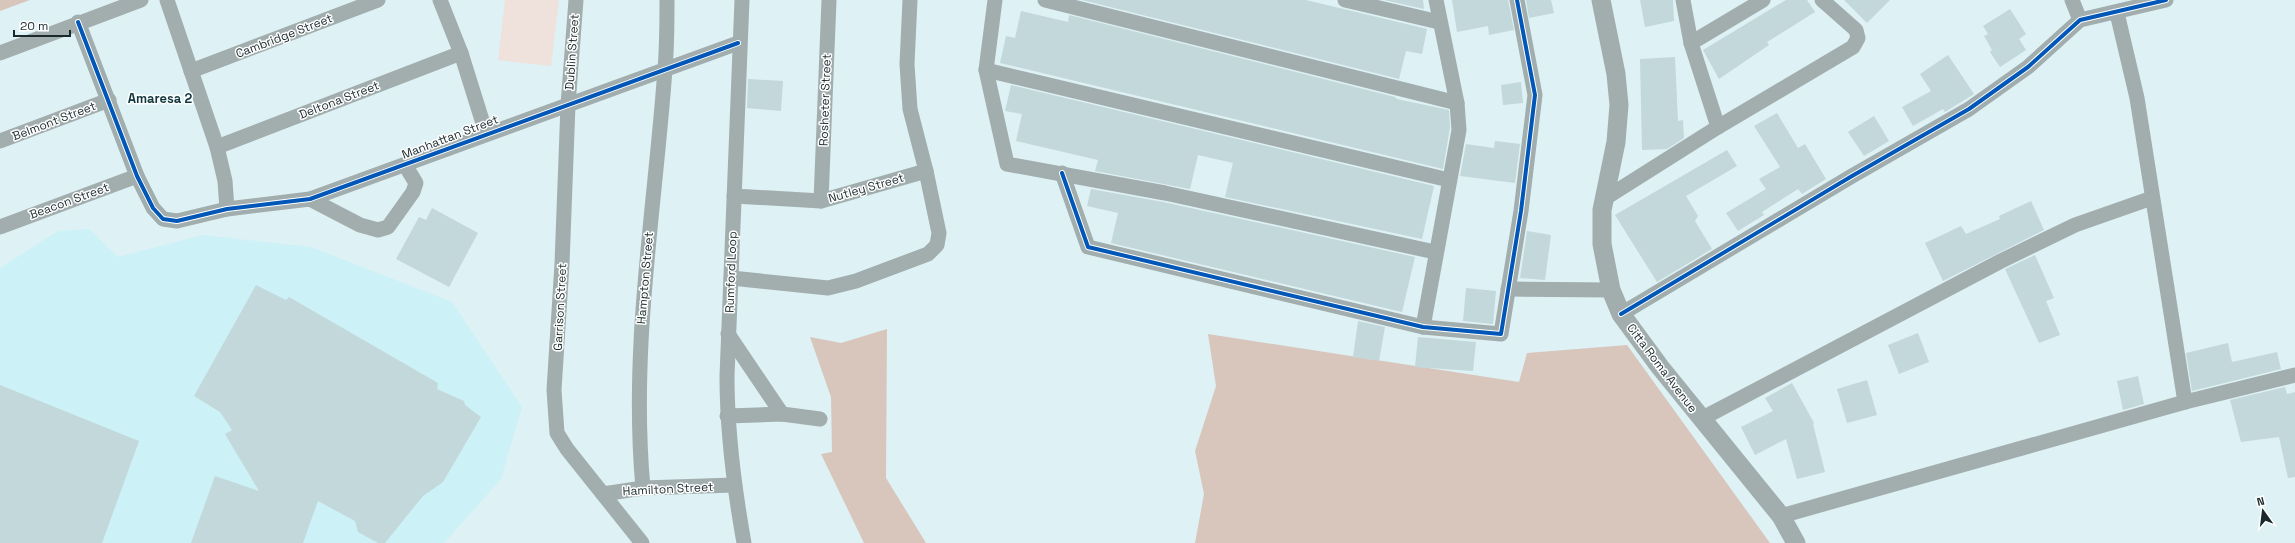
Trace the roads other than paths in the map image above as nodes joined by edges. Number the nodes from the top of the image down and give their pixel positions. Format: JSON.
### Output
{"nodes":[{"id":1,"x":141,"y":0,"type":"edge"},
{"id":2,"x":167,"y":0,"type":"edge"},
{"id":3,"x":378,"y":0,"type":"edge"},
{"id":4,"x":440,"y":0,"type":"edge"},
{"id":5,"x":576,"y":0,"type":"edge"},
{"id":6,"x":667,"y":0,"type":"edge"},
{"id":7,"x":742,"y":0,"type":"edge"},
{"id":8,"x":829,"y":0,"type":"edge"},
{"id":9,"x":910,"y":0,"type":"edge"},
{"id":10,"x":995,"y":0,"type":"edge"},
{"id":11,"x":1046,"y":0,"type":"edge"},
{"id":12,"x":1345,"y":0,"type":"edge"},
{"id":13,"x":1436,"y":0,"type":"edge"},
{"id":14,"x":1517,"y":0,"type":"edge"},
{"id":15,"x":1601,"y":0,"type":"edge"},
{"id":16,"x":1683,"y":0,"type":"edge"},
{"id":17,"x":1764,"y":0,"type":"edge"},
{"id":18,"x":1822,"y":0,"type":"edge"},
{"id":19,"x":2072,"y":0,"type":"edge"},
{"id":20,"x":2166,"y":0,"type":"edge"},
{"id":21,"x":2117,"y":13,"type":"junction"},
{"id":22,"x":2080,"y":20,"type":"junction"},
{"id":23,"x":78,"y":22,"type":"junction"},
{"id":24,"x":1439,"y":22,"type":"junction"},
{"id":25,"x":738,"y":43,"type":"junction"},
{"id":26,"x":1691,"y":43,"type":"junction"},
{"id":27,"x":0,"y":53,"type":"edge"},
{"id":28,"x":461,"y":53,"type":"junction"},
{"id":29,"x":666,"y":69,"type":"junction"},
{"id":30,"x":986,"y":70,"type":"junction"},
{"id":31,"x":191,"y":72,"type":"junction"},
{"id":32,"x":109,"y":100,"type":"junction"},
{"id":33,"x":1457,"y":103,"type":"junction"},
{"id":34,"x":568,"y":104,"type":"junction"},
{"id":35,"x":1718,"y":127,"type":"junction"},
{"id":36,"x":486,"y":133,"type":"junction"},
{"id":37,"x":0,"y":141,"type":"edge"},
{"id":38,"x":217,"y":147,"type":"junction"},
{"id":39,"x":405,"y":165,"type":"junction"},
{"id":40,"x":926,"y":172,"type":"junction"},
{"id":41,"x":1062,"y":173,"type":"junction"},
{"id":42,"x":138,"y":176,"type":"junction"},
{"id":43,"x":1449,"y":180,"type":"junction"},
{"id":44,"x":734,"y":196,"type":"junction"},
{"id":45,"x":2152,"y":198,"type":"junction"},
{"id":46,"x":1604,"y":199,"type":"junction"},
{"id":47,"x":310,"y":200,"type":"junction"},
{"id":48,"x":821,"y":201,"type":"junction"},
{"id":49,"x":227,"y":209,"type":"junction"},
{"id":50,"x":0,"y":227,"type":"edge"},
{"id":51,"x":1435,"y":252,"type":"junction"},
{"id":52,"x":731,"y":278,"type":"junction"},
{"id":53,"x":1508,"y":289,"type":"junction"},
{"id":54,"x":1611,"y":290,"type":"junction"},
{"id":55,"x":1621,"y":314,"type":"junction"},
{"id":56,"x":1423,"y":327,"type":"junction"},
{"id":57,"x":728,"y":334,"type":"junction"},
{"id":58,"x":2295,"y":375,"type":"edge"},
{"id":59,"x":2185,"y":402,"type":"junction"},
{"id":60,"x":782,"y":414,"type":"junction"},
{"id":61,"x":727,"y":416,"type":"junction"},
{"id":62,"x":820,"y":419,"type":"dead end"},
{"id":63,"x":1701,"y":419,"type":"junction"},
{"id":64,"x":734,"y":485,"type":"junction"},
{"id":65,"x":643,"y":488,"type":"junction"},
{"id":66,"x":604,"y":494,"type":"junction"},
{"id":67,"x":1781,"y":516,"type":"junction"},
{"id":68,"x":642,"y":543,"type":"edge"},
{"id":69,"x":744,"y":543,"type":"edge"},
{"id":70,"x":1796,"y":543,"type":"edge"}],
"edges":[{"from":1,"to":23,"type":"street"},
{"from":2,"to":31,"type":"street"},
{"from":3,"to":31,"type":"street","name":"Cambridge Street"},
{"from":4,"to":28,"type":"street"},
{"from":5,"to":34,"type":"street","name":"Dublin Street"},
{"from":6,"to":29,"type":"street","name":"Hampton Street"},
{"from":7,"to":25,"type":"street","name":"Rumford Loop"},
{"from":8,"to":48,"type":"street","name":"Rosheter Street"},
{"from":9,"to":40,"type":"street"},
{"from":10,"to":30,"type":"street"},
{"from":11,"to":33,"type":"street"},
{"from":12,"to":24,"type":"street"},
{"from":13,"to":24,"type":"street"},
{"from":14,"to":53,"type":"street"},
{"from":15,"to":46,"type":"street","name":"Citta Roma Avenue"},
{"from":16,"to":26,"type":"street"},
{"from":17,"to":26,"type":"street"},
{"from":18,"to":35,"type":"street"},
{"from":19,"to":22,"type":"street"},
{"from":20,"to":21,"type":"street"},
{"from":21,"to":22,"type":"street"},
{"from":21,"to":45,"type":"street"},
{"from":22,"to":55,"type":"street"},
{"from":23,"to":27,"type":"street"},
{"from":23,"to":32,"type":"street"},
{"from":24,"to":33,"type":"street"},
{"from":25,"to":29,"type":"street","name":"Manhattan Street"},
{"from":25,"to":44,"type":"street","name":"Rumford Loop"},
{"from":26,"to":35,"type":"street"},
{"from":28,"to":36,"type":"street"},
{"from":28,"to":38,"type":"street","name":"Deltona Street"},
{"from":29,"to":34,"type":"street","name":"Manhattan Street"},
{"from":29,"to":65,"type":"street","name":"Hampton Street"},
{"from":30,"to":41,"type":"street"},
{"from":30,"to":43,"type":"street"},
{"from":31,"to":38,"type":"street"},
{"from":32,"to":37,"type":"street","name":"Belmont Street"},
{"from":32,"to":42,"type":"street"},
{"from":33,"to":43,"type":"street"},
{"from":34,"to":36,"type":"street","name":"Manhattan Street"},
{"from":34,"to":66,"type":"street","name":"Garrison Street"},
{"from":35,"to":46,"type":"street"},
{"from":36,"to":39,"type":"street","name":"Manhattan Street"},
{"from":38,"to":49,"type":"street"},
{"from":39,"to":47,"type":"street","name":"Manhattan Street"},
{"from":39,"to":47,"type":"street"},
{"from":40,"to":48,"type":"street","name":"Nutley Street"},
{"from":40,"to":52,"type":"street"},
{"from":41,"to":51,"type":"street"},
{"from":41,"to":56,"type":"street"},
{"from":42,"to":49,"type":"street","name":"Manhattan Street"},
{"from":42,"to":50,"type":"street","name":"Beacon Street"},
{"from":43,"to":51,"type":"street"},
{"from":44,"to":48,"type":"street","name":"Nutley Street"},
{"from":44,"to":52,"type":"street","name":"Rumford Loop"},
{"from":45,"to":59,"type":"street"},
{"from":45,"to":63,"type":"street"},
{"from":46,"to":54,"type":"street","name":"Citta Roma Avenue"},
{"from":47,"to":49,"type":"street","name":"Manhattan Street"},
{"from":51,"to":56,"type":"street"},
{"from":52,"to":57,"type":"street","name":"Rumford Loop"},
{"from":53,"to":54,"type":"street"},
{"from":53,"to":56,"type":"street"},
{"from":54,"to":55,"type":"street","name":"Citta Roma Avenue"},
{"from":55,"to":63,"type":"street","name":"Citta Roma Avenue"},
{"from":57,"to":60,"type":"street"},
{"from":57,"to":61,"type":"street","name":"Rumford Loop"},
{"from":58,"to":59,"type":"street"},
{"from":59,"to":67,"type":"street"},
{"from":60,"to":61,"type":"street"},
{"from":60,"to":62,"type":"street"},
{"from":61,"to":64,"type":"street","name":"Rumford Loop"},
{"from":63,"to":67,"type":"street","name":"Citta Roma Avenue"},
{"from":64,"to":65,"type":"street","name":"Hamilton Street"},
{"from":64,"to":69,"type":"street","name":"Rumford Loop"},
{"from":65,"to":66,"type":"street","name":"Hamilton Street"},
{"from":66,"to":68,"type":"street"},
{"from":67,"to":70,"type":"street","name":"Citta Roma Avenue"}]}
